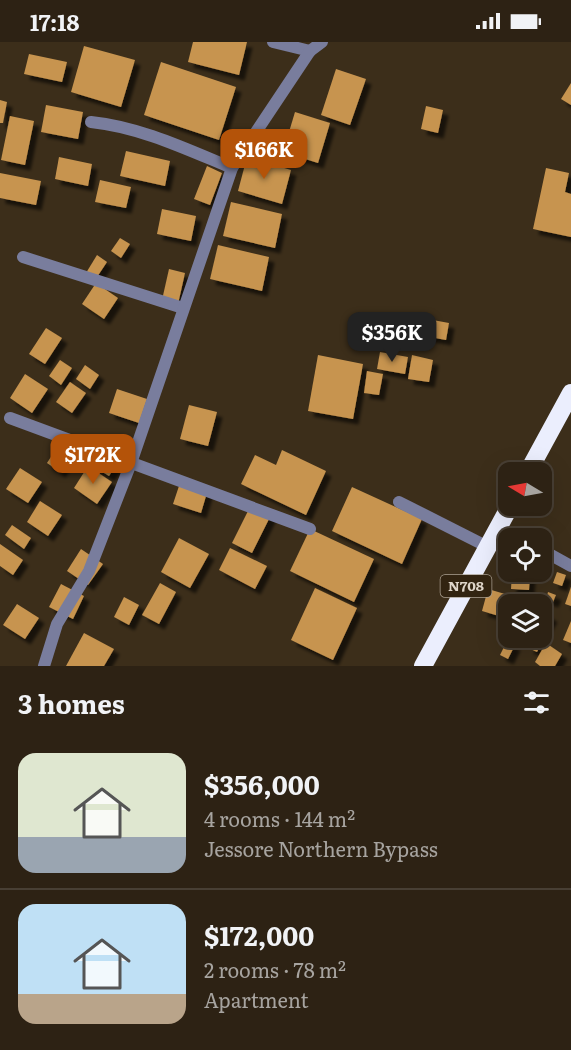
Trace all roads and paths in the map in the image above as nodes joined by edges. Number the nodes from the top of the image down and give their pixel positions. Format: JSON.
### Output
{"nodes":[{"id":1,"x":273,"y":42,"type":"edge"},
{"id":2,"x":322,"y":42,"type":"edge"},
{"id":3,"x":310,"y":51,"type":"junction"},
{"id":4,"x":91,"y":122,"type":"dead end"},
{"id":5,"x":232,"y":168,"type":"junction"},
{"id":6,"x":22,"y":257,"type":"dead end"},
{"id":7,"x":183,"y":308,"type":"junction"},
{"id":8,"x":571,"y":393,"type":"edge"},
{"id":9,"x":10,"y":418,"type":"dead end"},
{"id":10,"x":533,"y":462,"type":"edge"},
{"id":11,"x":131,"y":463,"type":"junction"},
{"id":12,"x":399,"y":502,"type":"dead end"},
{"id":13,"x":505,"y":516,"type":"edge"},
{"id":14,"x":498,"y":528,"type":"joint"},
{"id":15,"x":310,"y":529,"type":"dead end"},
{"id":16,"x":488,"y":547,"type":"junction"},
{"id":17,"x":552,"y":556,"type":"edge"},
{"id":18,"x":571,"y":566,"type":"edge"},
{"id":19,"x":44,"y":666,"type":"edge"},
{"id":20,"x":423,"y":666,"type":"edge"}],
"edges":[{"from":1,"to":3,"type":"street"},
{"from":2,"to":3,"type":"street"},
{"from":3,"to":5,"type":"street"},
{"from":4,"to":5,"type":"street"},
{"from":5,"to":7,"type":"street"},
{"from":6,"to":7,"type":"street"},
{"from":7,"to":11,"type":"street"},
{"from":8,"to":10,"type":"highway"},
{"from":9,"to":11,"type":"street"},
{"from":11,"to":15,"type":"street"},
{"from":11,"to":19,"type":"street"},
{"from":12,"to":16,"type":"street"},
{"from":13,"to":14,"type":"highway","number":"N708"},
{"from":14,"to":16,"type":"highway","number":"N708"},
{"from":16,"to":20,"type":"highway","number":"N708"},
{"from":17,"to":18,"type":"street"}]}
